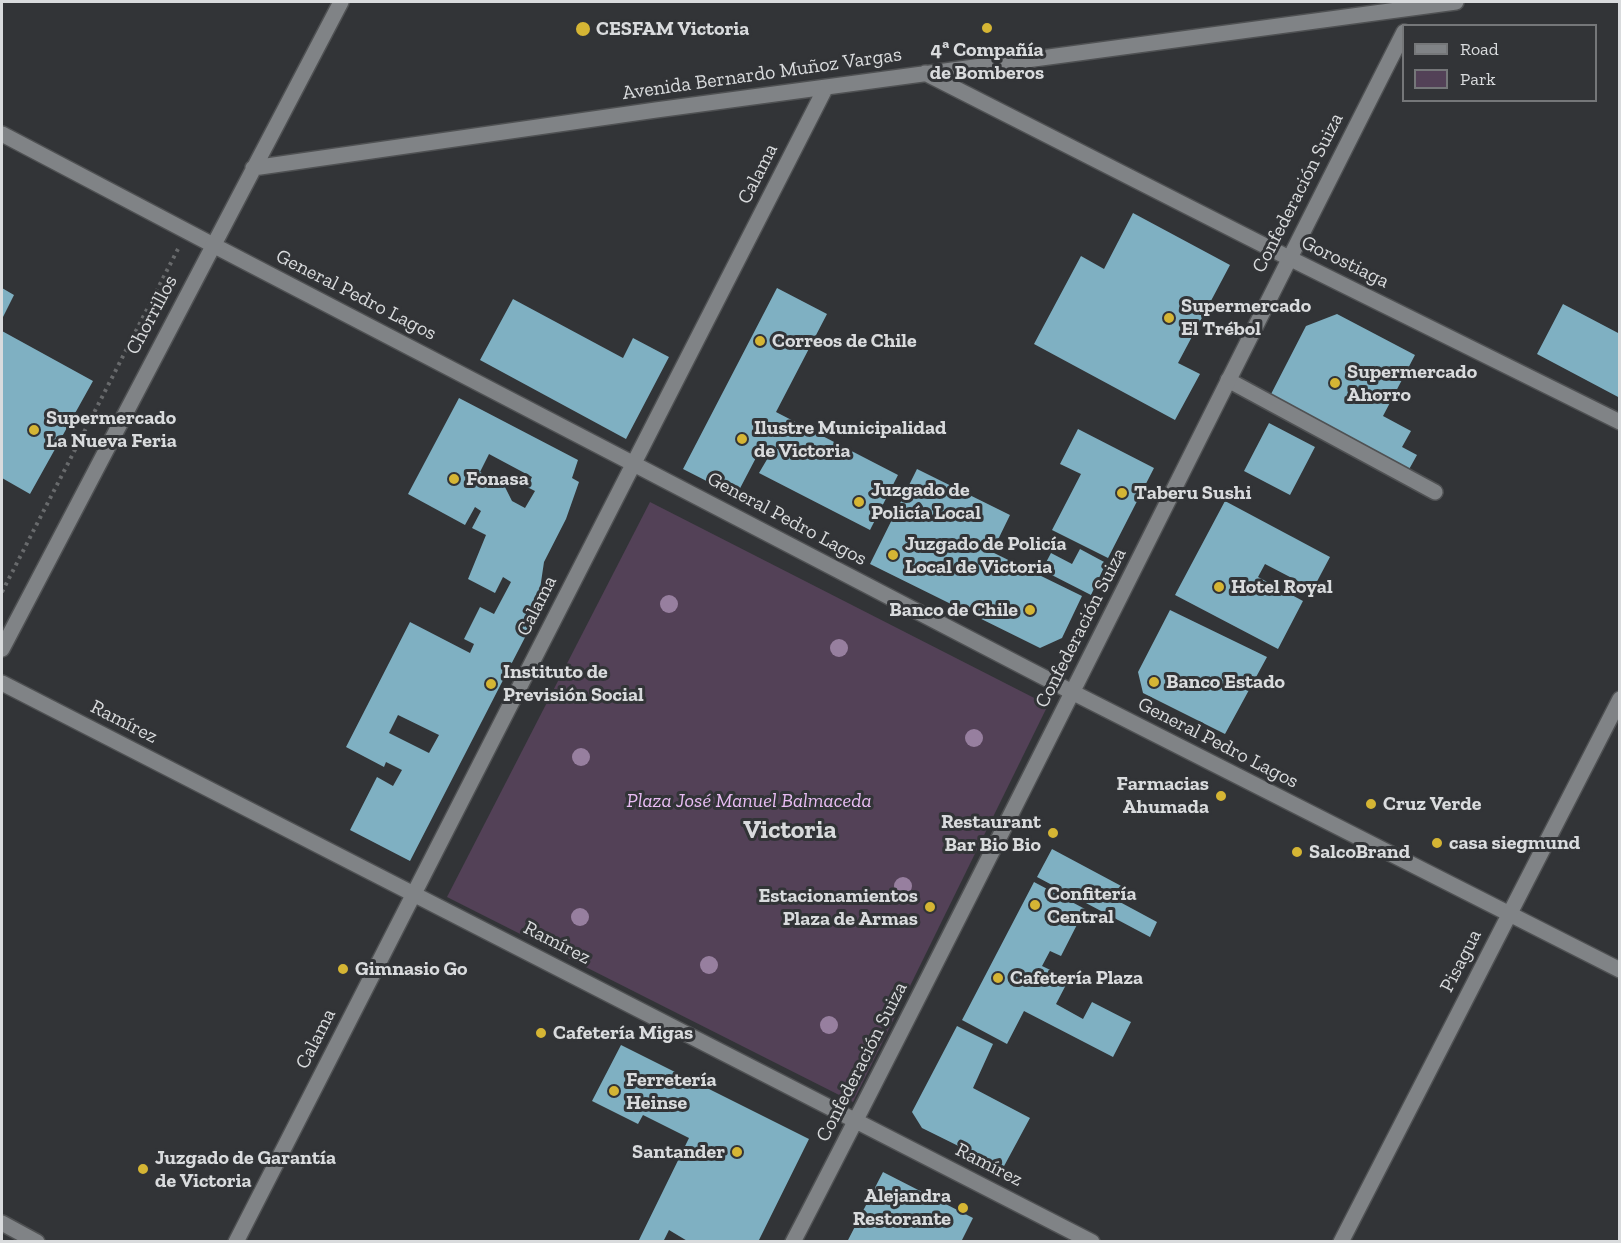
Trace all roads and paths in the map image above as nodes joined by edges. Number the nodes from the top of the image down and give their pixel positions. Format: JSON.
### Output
{"nodes":[{"id":1,"x":341,"y":2,"type":"edge"},
{"id":2,"x":1456,"y":2,"type":"edge"},
{"id":3,"x":1416,"y":7,"type":"junction"},
{"id":4,"x":1408,"y":24,"type":"edge"},
{"id":5,"x":1402,"y":36,"type":"edge"},
{"id":6,"x":925,"y":73,"type":"junction"},
{"id":7,"x":826,"y":87,"type":"junction"},
{"id":8,"x":2,"y":134,"type":"edge"},
{"id":9,"x":253,"y":168,"type":"junction"},
{"id":10,"x":188,"y":231,"type":"junction"},
{"id":11,"x":213,"y":245,"type":"junction"},
{"id":12,"x":1288,"y":258,"type":"junction"},
{"id":13,"x":1228,"y":380,"type":"junction"},
{"id":14,"x":1620,"y":422,"type":"edge"},
{"id":15,"x":634,"y":463,"type":"junction"},
{"id":16,"x":1436,"y":492,"type":"dead end"},
{"id":17,"x":2,"y":592,"type":"edge"},
{"id":18,"x":2,"y":649,"type":"edge"},
{"id":19,"x":2,"y":683,"type":"edge"},
{"id":20,"x":1072,"y":692,"type":"junction"},
{"id":21,"x":1620,"y":699,"type":"edge"},
{"id":22,"x":414,"y":893,"type":"junction"},
{"id":23,"x":1509,"y":914,"type":"junction"},
{"id":24,"x":1620,"y":970,"type":"edge"},
{"id":25,"x":856,"y":1121,"type":"junction"},
{"id":26,"x":2,"y":1223,"type":"edge"},
{"id":27,"x":37,"y":1242,"type":"edge"},
{"id":28,"x":236,"y":1242,"type":"edge"},
{"id":29,"x":793,"y":1242,"type":"edge"},
{"id":30,"x":1092,"y":1242,"type":"edge"},
{"id":31,"x":1341,"y":1242,"type":"edge"}],
"edges":[{"from":1,"to":9,"type":"street","name":"Chorrillos"},
{"from":2,"to":3,"type":"street","name":"Avenida Bernardo Muñoz Vargas"},
{"from":3,"to":4,"type":"street"},
{"from":3,"to":6,"type":"street","name":"Avenida Bernardo Muñoz Vargas"},
{"from":5,"to":12,"type":"street","name":"Confederación Suiza"},
{"from":6,"to":7,"type":"street","name":"Avenida Bernardo Muñoz Vargas"},
{"from":6,"to":12,"type":"street","name":"Gorostiaga"},
{"from":7,"to":9,"type":"street","name":"Avenida Bernardo Muñoz Vargas"},
{"from":7,"to":15,"type":"street","name":"Calama"},
{"from":8,"to":10,"type":"street","name":"General Pedro Lagos"},
{"from":9,"to":11,"type":"street","name":"Chorrillos"},
{"from":10,"to":11,"type":"street","name":"General Pedro Lagos"},
{"from":10,"to":17,"type":"path"},
{"from":11,"to":15,"type":"street","name":"General Pedro Lagos"},
{"from":11,"to":18,"type":"street","name":"Chorrillos"},
{"from":12,"to":13,"type":"street","name":"Confederación Suiza"},
{"from":12,"to":14,"type":"street","name":"Gorostiaga"},
{"from":13,"to":16,"type":"street"},
{"from":13,"to":20,"type":"street","name":"Confederación Suiza"},
{"from":15,"to":20,"type":"street","name":"General Pedro Lagos"},
{"from":15,"to":22,"type":"street","name":"Calama"},
{"from":19,"to":22,"type":"street","name":"Ramírez"},
{"from":20,"to":23,"type":"street","name":"General Pedro Lagos"},
{"from":20,"to":25,"type":"street","name":"Confederación Suiza"},
{"from":21,"to":23,"type":"street","name":"Pisagua"},
{"from":22,"to":25,"type":"street","name":"Ramírez"},
{"from":22,"to":28,"type":"street","name":"Calama"},
{"from":23,"to":24,"type":"street","name":"General Pedro Lagos"},
{"from":23,"to":31,"type":"street","name":"Pisagua"},
{"from":25,"to":29,"type":"street","name":"Confederación Suiza"},
{"from":25,"to":30,"type":"street","name":"Ramírez"},
{"from":26,"to":27,"type":"street"}]}
